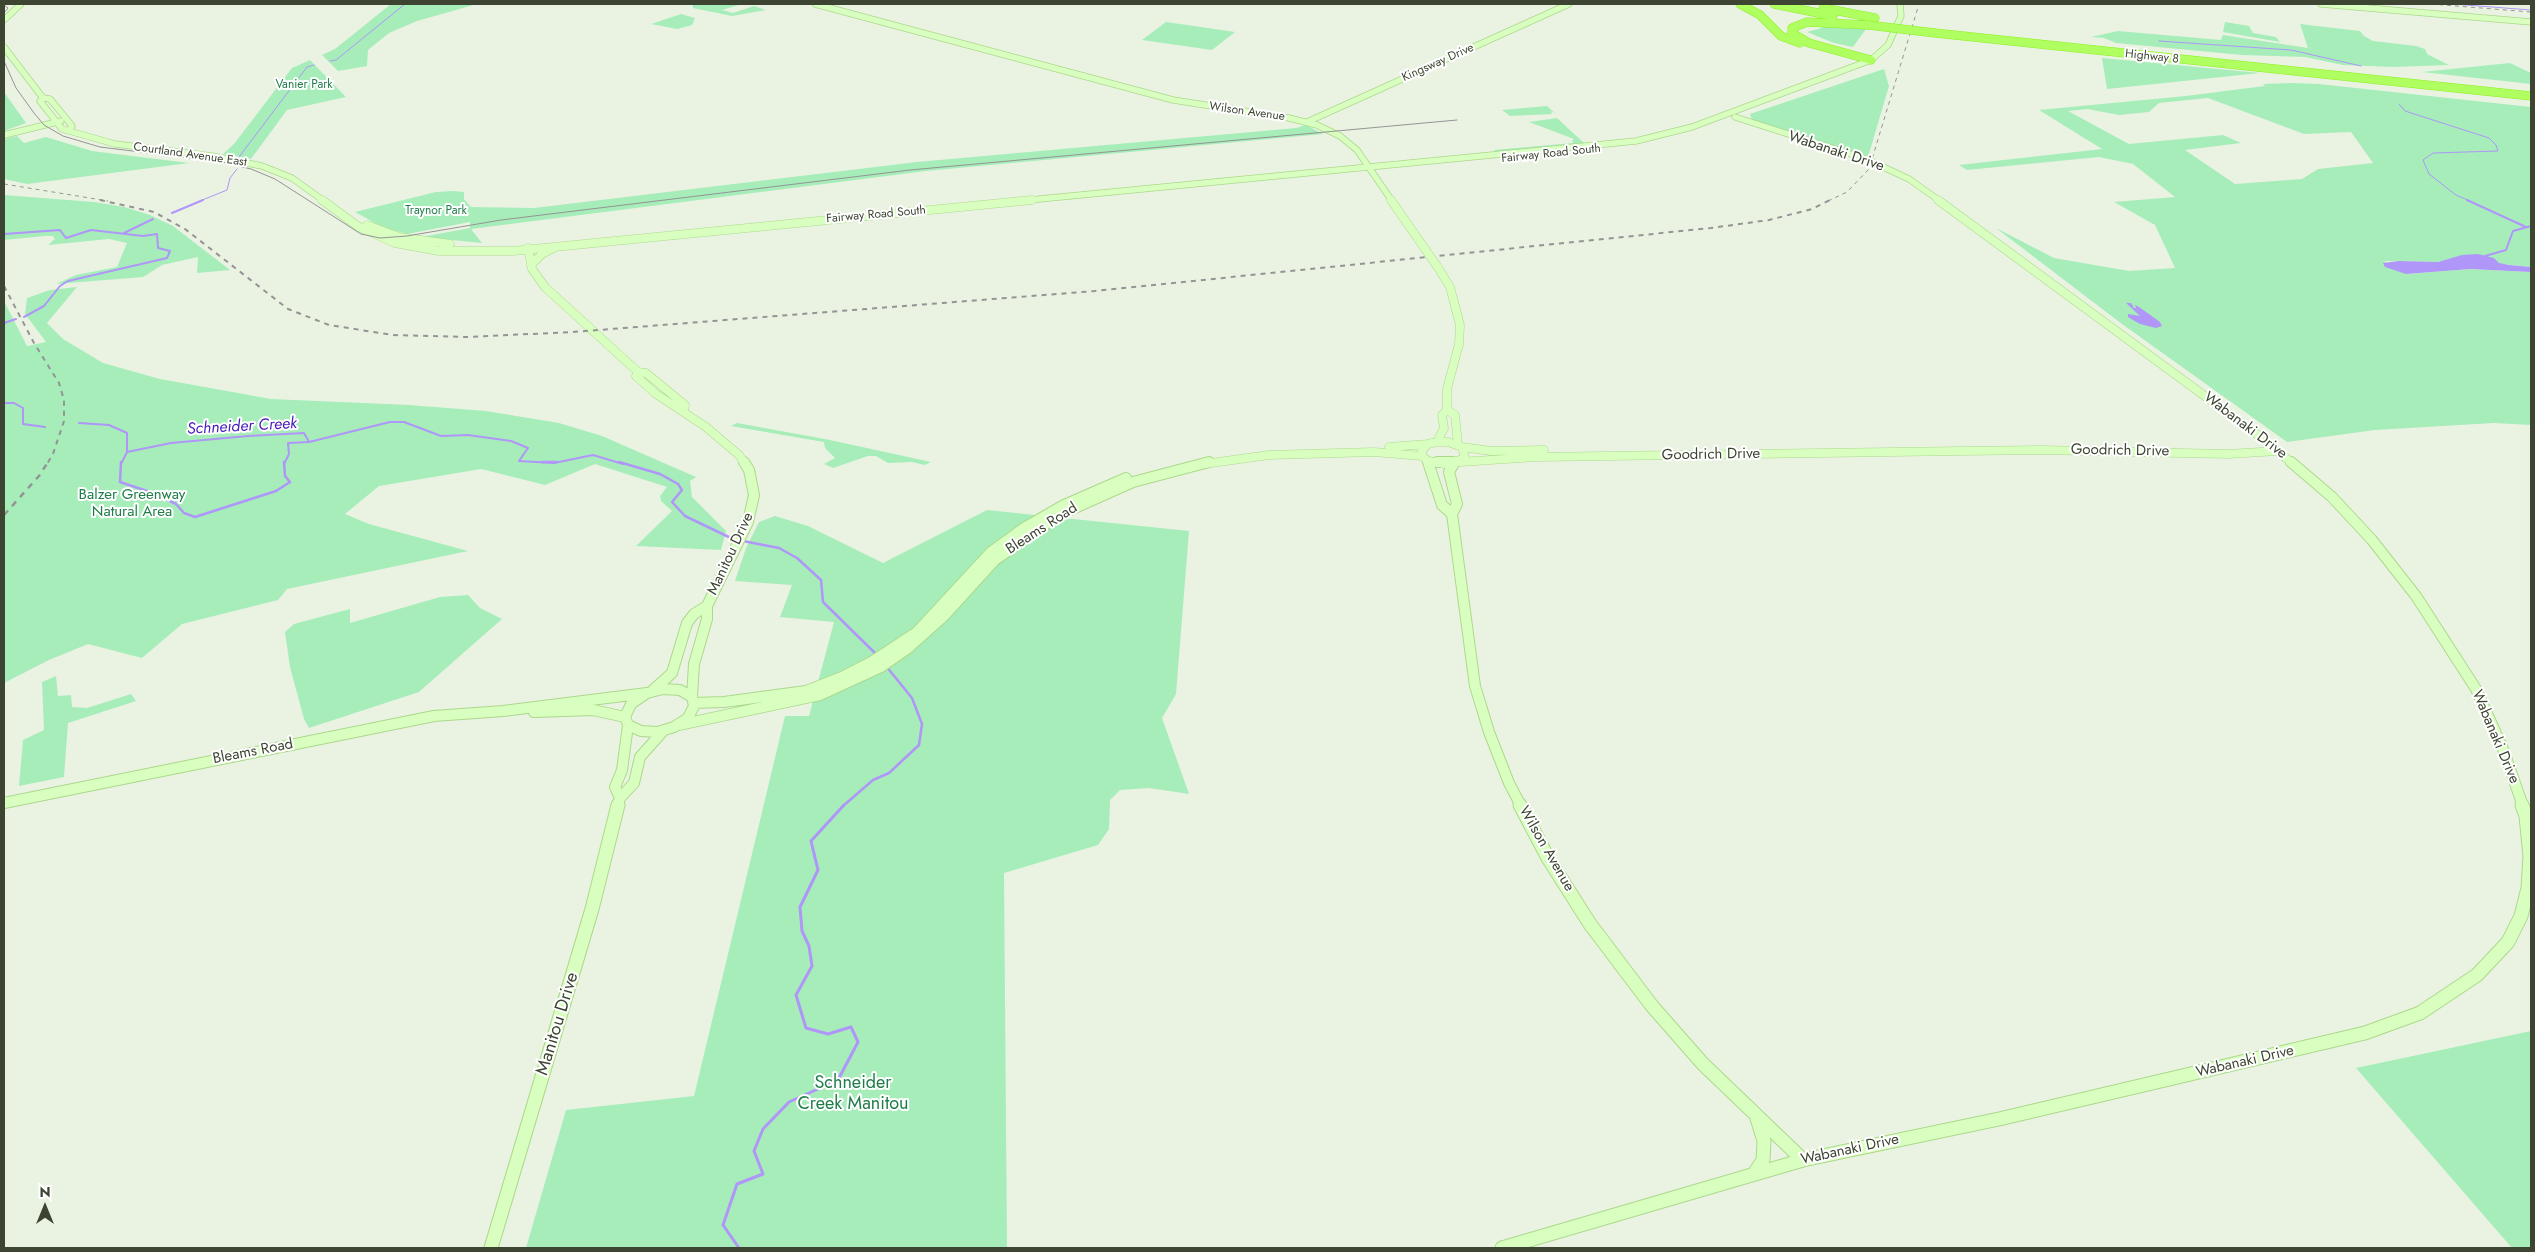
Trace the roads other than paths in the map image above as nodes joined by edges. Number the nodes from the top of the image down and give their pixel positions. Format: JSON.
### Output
{"nodes":[{"id":1,"x":20,"y":4,"type":"edge"},
{"id":2,"x":815,"y":4,"type":"edge"},
{"id":3,"x":1569,"y":4,"type":"edge"},
{"id":4,"x":1740,"y":4,"type":"edge"},
{"id":5,"x":1774,"y":4,"type":"edge"},
{"id":6,"x":1800,"y":4,"type":"edge"},
{"id":7,"x":1900,"y":4,"type":"edge"},
{"id":8,"x":2321,"y":4,"type":"edge"},
{"id":9,"x":4,"y":20,"type":"edge"},
{"id":10,"x":1872,"y":22,"type":"junction"},
{"id":11,"x":2531,"y":22,"type":"edge"},
{"id":12,"x":1936,"y":30,"type":"junction"},
{"id":13,"x":4,"y":47,"type":"edge"},
{"id":14,"x":1871,"y":60,"type":"junction"},
{"id":15,"x":1862,"y":64,"type":"junction"},
{"id":16,"x":2531,"y":90,"type":"edge"},
{"id":17,"x":2531,"y":96,"type":"edge"},
{"id":18,"x":43,"y":98,"type":"junction"},
{"id":19,"x":1735,"y":117,"type":"junction"},
{"id":20,"x":67,"y":120,"type":"junction"},
{"id":21,"x":1307,"y":122,"type":"junction"},
{"id":22,"x":56,"y":123,"type":"junction"},
{"id":23,"x":70,"y":129,"type":"junction"},
{"id":24,"x":4,"y":135,"type":"edge"},
{"id":25,"x":1370,"y":169,"type":"junction"},
{"id":26,"x":355,"y":222,"type":"junction"},
{"id":27,"x":564,"y":245,"type":"junction"},
{"id":28,"x":528,"y":248,"type":"junction"},
{"id":29,"x":531,"y":265,"type":"junction"},
{"id":30,"x":1447,"y":410,"type":"junction"},
{"id":31,"x":1433,"y":443,"type":"junction"},
{"id":32,"x":1460,"y":446,"type":"junction"},
{"id":33,"x":1962,"y":451,"type":"junction"},
{"id":34,"x":2278,"y":451,"type":"junction"},
{"id":35,"x":1425,"y":458,"type":"junction"},
{"id":36,"x":1457,"y":462,"type":"junction"},
{"id":37,"x":1452,"y":514,"type":"junction"},
{"id":38,"x":706,"y":606,"type":"junction"},
{"id":39,"x":904,"y":646,"type":"junction"},
{"id":40,"x":845,"y":681,"type":"junction"},
{"id":41,"x":648,"y":693,"type":"junction"},
{"id":42,"x":693,"y":700,"type":"junction"},
{"id":43,"x":503,"y":711,"type":"junction"},
{"id":44,"x":627,"y":721,"type":"junction"},
{"id":45,"x":679,"y":724,"type":"junction"},
{"id":46,"x":664,"y":730,"type":"junction"},
{"id":47,"x":620,"y":798,"type":"junction"},
{"id":48,"x":4,"y":803,"type":"edge"},
{"id":49,"x":1756,"y":1114,"type":"junction"},
{"id":50,"x":1803,"y":1160,"type":"junction"},
{"id":51,"x":1754,"y":1174,"type":"junction"},
{"id":52,"x":491,"y":1248,"type":"edge"},
{"id":53,"x":1502,"y":1248,"type":"edge"}],
"edges":[{"from":1,"to":9,"type":"main road"},
{"from":2,"to":21,"type":"main road","name":"Wilson Avenue"},
{"from":3,"to":21,"type":"main road","name":"Kingsway Drive"},
{"from":4,"to":14,"type":"highway"},
{"from":5,"to":10,"type":"highway"},
{"from":6,"to":10,"type":"highway"},
{"from":7,"to":14,"type":"main road","name":"Fairway Road South"},
{"from":8,"to":11,"type":"main road"},
{"from":10,"to":12,"type":"highway","bridge":true},
{"from":10,"to":14,"type":"highway"},
{"from":12,"to":16,"type":"highway","name":"Highway 8"},
{"from":12,"to":17,"type":"highway","name":"Highway 8"},
{"from":13,"to":18,"type":"main road"},
{"from":14,"to":15,"type":"main road","name":"Fairway Road South"},
{"from":15,"to":19,"type":"main road","name":"Fairway Road South"},
{"from":15,"to":25,"type":"main road","name":"Fairway Road South"},
{"from":18,"to":20,"type":"main road"},
{"from":18,"to":22,"type":"main road"},
{"from":19,"to":25,"type":"main road","name":"Fairway Road South"},
{"from":19,"to":34,"type":"main road","name":"Wabanaki Drive"},
{"from":20,"to":22,"type":"main road"},
{"from":20,"to":23,"type":"main road"},
{"from":21,"to":25,"type":"main road","name":"Wilson Avenue"},
{"from":22,"to":23,"type":"main road","name":"Courtland Avenue East"},
{"from":22,"to":24,"type":"main road"},
{"from":23,"to":26,"type":"main road","name":"Courtland Avenue East"},
{"from":25,"to":27,"type":"main road","name":"Fairway Road South"},
{"from":25,"to":30,"type":"main road","name":"Wilson Avenue","bridge":true},
{"from":26,"to":28,"type":"main road","name":"Courtland Avenue East"},
{"from":26,"to":28,"type":"main road","name":"Courtland Avenue East"},
{"from":27,"to":28,"type":"main road","name":"Fairway Road South"},
{"from":27,"to":29,"type":"main road"},
{"from":28,"to":29,"type":"main road","name":"Manitou Drive"},
{"from":29,"to":38,"type":"main road","name":"Manitou Drive"},
{"from":30,"to":31,"type":"main road","name":"Wilson Avenue"},
{"from":30,"to":32,"type":"main road"},
{"from":31,"to":32,"type":"main road"},
{"from":31,"to":35,"type":"main road","name":"Wilson Avenue"},
{"from":31,"to":39,"type":"main road","name":"Bleams Road"},
{"from":32,"to":33,"type":"main road","name":"Goodrich Drive"},
{"from":32,"to":36,"type":"main road","name":"Wilson Avenue"},
{"from":33,"to":34,"type":"main road","name":"Goodrich Drive"},
{"from":33,"to":36,"type":"main road","name":"Goodrich Drive"},
{"from":34,"to":50,"type":"main road","name":"Wabanaki Drive"},
{"from":35,"to":36,"type":"main road"},
{"from":35,"to":37,"type":"main road"},
{"from":35,"to":39,"type":"main road","name":"Bleams Road"},
{"from":36,"to":37,"type":"main road","name":"Wilson Avenue"},
{"from":37,"to":49,"type":"main road","name":"Wilson Avenue"},
{"from":38,"to":41,"type":"main road","name":"Manitou Drive"},
{"from":38,"to":42,"type":"main road","name":"Manitou Drive"},
{"from":39,"to":40,"type":"main road","name":"Bleams Road"},
{"from":40,"to":42,"type":"main road","name":"Bleams Road"},
{"from":40,"to":45,"type":"main road","name":"Bleams Road"},
{"from":41,"to":42,"type":"main road"},
{"from":41,"to":43,"type":"main road","name":"Bleams Road"},
{"from":41,"to":44,"type":"main road"},
{"from":42,"to":45,"type":"main road"},
{"from":43,"to":44,"type":"main road","name":"Bleams Road"},
{"from":43,"to":48,"type":"main road","name":"Bleams Road"},
{"from":44,"to":46,"type":"main road"},
{"from":44,"to":47,"type":"main road","name":"Manitou Drive"},
{"from":45,"to":46,"type":"main road"},
{"from":46,"to":47,"type":"main road","name":"Manitou Drive"},
{"from":47,"to":52,"type":"main road","name":"Manitou Drive"},
{"from":49,"to":50,"type":"main road","name":"Wilson Avenue"},
{"from":49,"to":51,"type":"main road"},
{"from":50,"to":51,"type":"main road","name":"Wabanaki Drive"},
{"from":51,"to":53,"type":"main road","name":"Wabanaki Drive"}]}
